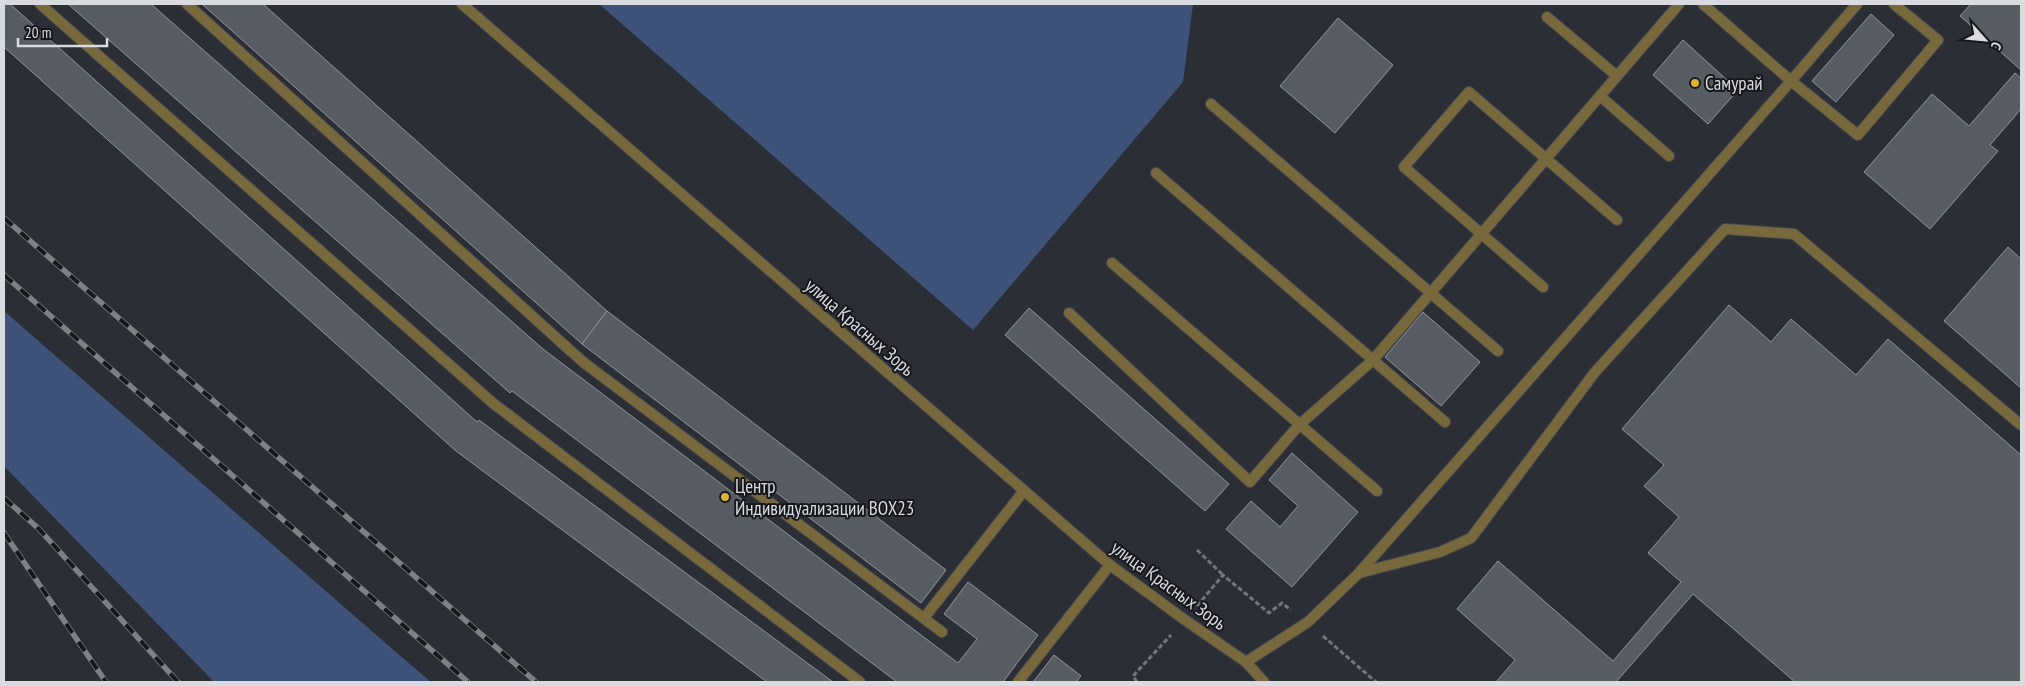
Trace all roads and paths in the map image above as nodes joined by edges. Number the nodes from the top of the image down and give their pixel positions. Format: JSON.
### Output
{"nodes":[{"id":1,"x":40,"y":4,"type":"edge"},
{"id":2,"x":187,"y":4,"type":"edge"},
{"id":3,"x":462,"y":4,"type":"edge"},
{"id":4,"x":1679,"y":4,"type":"edge"},
{"id":5,"x":1702,"y":4,"type":"edge"},
{"id":6,"x":1857,"y":4,"type":"edge"},
{"id":7,"x":1894,"y":4,"type":"edge"},
{"id":8,"x":1547,"y":17,"type":"dead end"},
{"id":9,"x":1617,"y":76,"type":"junction"},
{"id":10,"x":1791,"y":82,"type":"junction"},
{"id":11,"x":1600,"y":96,"type":"junction"},
{"id":12,"x":1211,"y":104,"type":"dead end"},
{"id":13,"x":1669,"y":156,"type":"dead end"},
{"id":14,"x":1546,"y":159,"type":"junction"},
{"id":15,"x":1156,"y":173,"type":"dead end"},
{"id":16,"x":1617,"y":220,"type":"dead end"},
{"id":17,"x":1481,"y":234,"type":"junction"},
{"id":18,"x":1112,"y":263,"type":"dead end"},
{"id":19,"x":1544,"y":287,"type":"dead end"},
{"id":20,"x":1431,"y":293,"type":"junction"},
{"id":21,"x":1069,"y":313,"type":"dead end"},
{"id":22,"x":1498,"y":351,"type":"dead end"},
{"id":23,"x":1373,"y":360,"type":"junction"},
{"id":24,"x":1445,"y":422,"type":"dead end"},
{"id":25,"x":1299,"y":425,"type":"junction"},
{"id":26,"x":2021,"y":425,"type":"edge"},
{"id":27,"x":1377,"y":491,"type":"dead end"},
{"id":28,"x":1023,"y":492,"type":"junction"},
{"id":29,"x":1196,"y":550,"type":"dead end"},
{"id":30,"x":1110,"y":565,"type":"junction"},
{"id":31,"x":1359,"y":573,"type":"junction"},
{"id":32,"x":1223,"y":575,"type":"dead end"},
{"id":33,"x":924,"y":618,"type":"junction"},
{"id":34,"x":1185,"y":620,"type":"junction"},
{"id":35,"x":942,"y":632,"type":"dead end"},
{"id":36,"x":1246,"y":662,"type":"junction"},
{"id":37,"x":860,"y":682,"type":"edge"},
{"id":38,"x":1018,"y":682,"type":"edge"},
{"id":39,"x":1137,"y":682,"type":"edge"},
{"id":40,"x":1264,"y":682,"type":"edge"}],
"edges":[{"from":1,"to":37,"type":"street"},
{"from":2,"to":33,"type":"street"},
{"from":3,"to":28,"type":"street","name":"улица Красных Зорь"},
{"from":4,"to":9,"type":"street"},
{"from":5,"to":10,"type":"street"},
{"from":6,"to":10,"type":"street"},
{"from":7,"to":10,"type":"street"},
{"from":8,"to":9,"type":"street"},
{"from":9,"to":11,"type":"street"},
{"from":10,"to":31,"type":"street"},
{"from":11,"to":13,"type":"street"},
{"from":11,"to":14,"type":"street"},
{"from":12,"to":20,"type":"street"},
{"from":14,"to":16,"type":"street"},
{"from":14,"to":17,"type":"street"},
{"from":14,"to":17,"type":"street"},
{"from":15,"to":23,"type":"street"},
{"from":17,"to":19,"type":"street"},
{"from":17,"to":20,"type":"street"},
{"from":18,"to":25,"type":"street"},
{"from":20,"to":22,"type":"street"},
{"from":20,"to":23,"type":"street"},
{"from":21,"to":25,"type":"street"},
{"from":23,"to":24,"type":"street"},
{"from":23,"to":25,"type":"street"},
{"from":25,"to":27,"type":"street"},
{"from":26,"to":31,"type":"street"},
{"from":28,"to":30,"type":"street","name":"улица Красных Зорь"},
{"from":28,"to":33,"type":"street"},
{"from":29,"to":32,"type":"path"},
{"from":30,"to":34,"type":"street","name":"улица Красных Зорь"},
{"from":30,"to":38,"type":"street"},
{"from":31,"to":36,"type":"street"},
{"from":33,"to":35,"type":"street"},
{"from":34,"to":36,"type":"street","name":"улица Красных Зорь"},
{"from":34,"to":39,"type":"path"},
{"from":36,"to":40,"type":"street","name":"улица Красных Зорь"}]}
